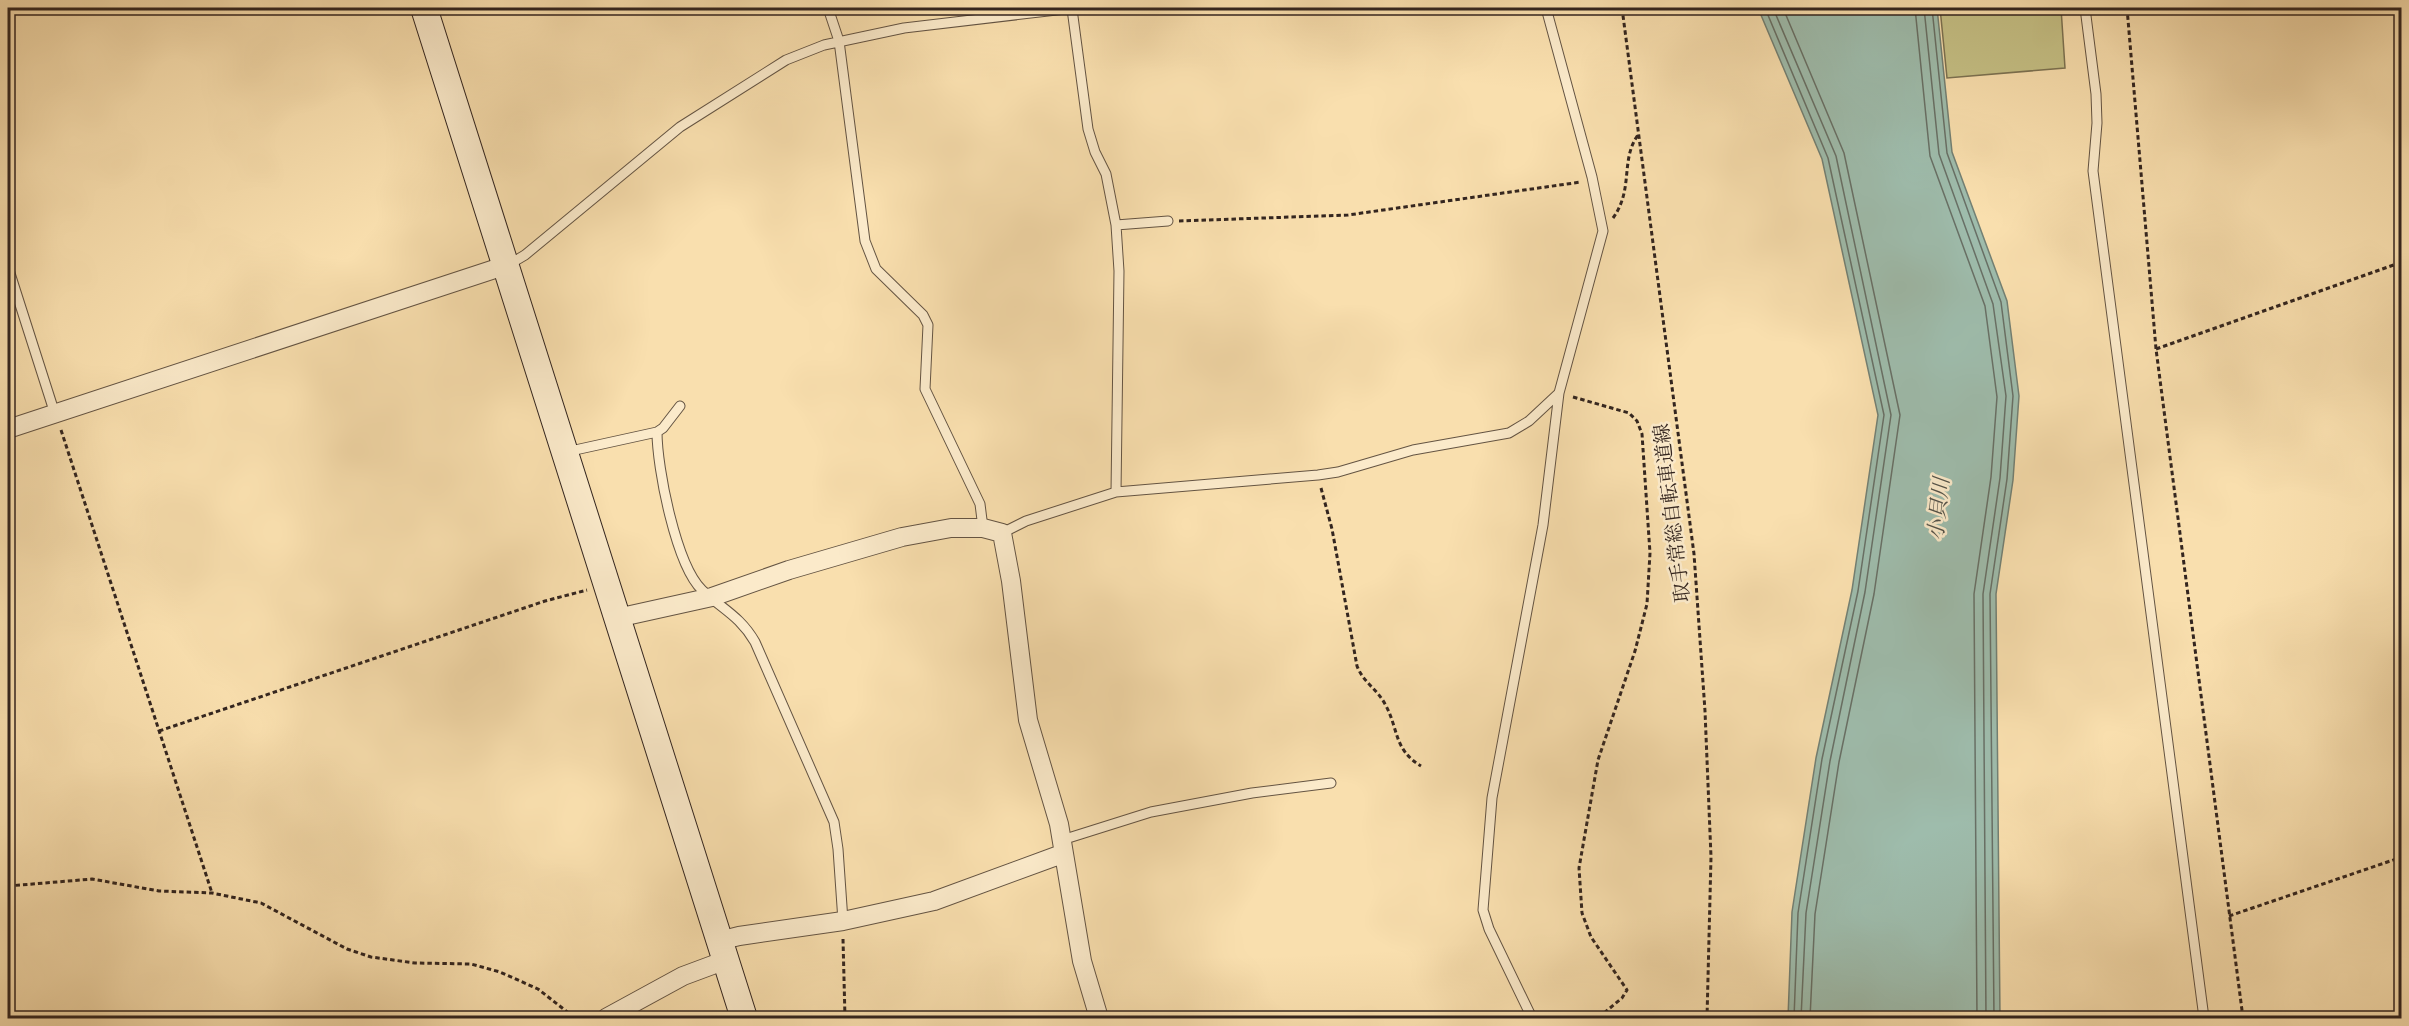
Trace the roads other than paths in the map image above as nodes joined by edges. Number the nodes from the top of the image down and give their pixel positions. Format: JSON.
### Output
{"nodes":[{"id":1,"x":424,"y":8,"type":"edge"},
{"id":2,"x":828,"y":8,"type":"edge"},
{"id":3,"x":1073,"y":8,"type":"edge"},
{"id":4,"x":1546,"y":8,"type":"edge"},
{"id":5,"x":2085,"y":8,"type":"edge"},
{"id":6,"x":839,"y":41,"type":"junction"},
{"id":7,"x":1168,"y":221,"type":"road end"},
{"id":8,"x":1116,"y":225,"type":"junction"},
{"id":9,"x":507,"y":265,"type":"junction"},
{"id":10,"x":8,"y":267,"type":"edge"},
{"id":11,"x":1559,"y":393,"type":"junction"},
{"id":12,"x":680,"y":406,"type":"dead end"},
{"id":13,"x":55,"y":414,"type":"junction"},
{"id":14,"x":8,"y":429,"type":"edge"},
{"id":15,"x":657,"y":432,"type":"junction"},
{"id":16,"x":564,"y":453,"type":"junction"},
{"id":17,"x":1116,"y":492,"type":"junction"},
{"id":18,"x":983,"y":528,"type":"junction"},
{"id":19,"x":1002,"y":533,"type":"junction"},
{"id":20,"x":712,"y":597,"type":"junction"},
{"id":21,"x":617,"y":618,"type":"junction"},
{"id":22,"x":1331,"y":783,"type":"dead end"},
{"id":23,"x":1062,"y":847,"type":"junction"},
{"id":24,"x":843,"y":921,"type":"junction"},
{"id":25,"x":722,"y":950,"type":"junction"},
{"id":26,"x":606,"y":1018,"type":"edge"},
{"id":27,"x":744,"y":1018,"type":"edge"},
{"id":28,"x":1099,"y":1018,"type":"edge"},
{"id":29,"x":1532,"y":1018,"type":"edge"},
{"id":30,"x":2204,"y":1018,"type":"edge"}],
"edges":[{"from":1,"to":9,"type":"street"},
{"from":2,"to":6,"type":"lane"},
{"from":3,"to":6,"type":"lane"},
{"from":3,"to":8,"type":"lane"},
{"from":4,"to":11,"type":"lane"},
{"from":5,"to":30,"type":"lane"},
{"from":6,"to":9,"type":"lane"},
{"from":6,"to":18,"type":"lane"},
{"from":7,"to":8,"type":"lane"},
{"from":8,"to":17,"type":"lane"},
{"from":9,"to":13,"type":"street"},
{"from":9,"to":16,"type":"street"},
{"from":10,"to":13,"type":"lane"},
{"from":11,"to":17,"type":"lane"},
{"from":11,"to":29,"type":"lane"},
{"from":12,"to":15,"type":"lane"},
{"from":13,"to":14,"type":"street"},
{"from":15,"to":16,"type":"lane"},
{"from":15,"to":20,"type":"lane"},
{"from":16,"to":21,"type":"street"},
{"from":17,"to":19,"type":"lane"},
{"from":18,"to":19,"type":"street"},
{"from":18,"to":20,"type":"street"},
{"from":19,"to":23,"type":"street"},
{"from":20,"to":21,"type":"street"},
{"from":20,"to":24,"type":"lane"},
{"from":21,"to":25,"type":"street"},
{"from":22,"to":23,"type":"lane"},
{"from":23,"to":24,"type":"street"},
{"from":23,"to":28,"type":"street"},
{"from":24,"to":25,"type":"street"},
{"from":25,"to":26,"type":"street"},
{"from":25,"to":27,"type":"street"}]}
